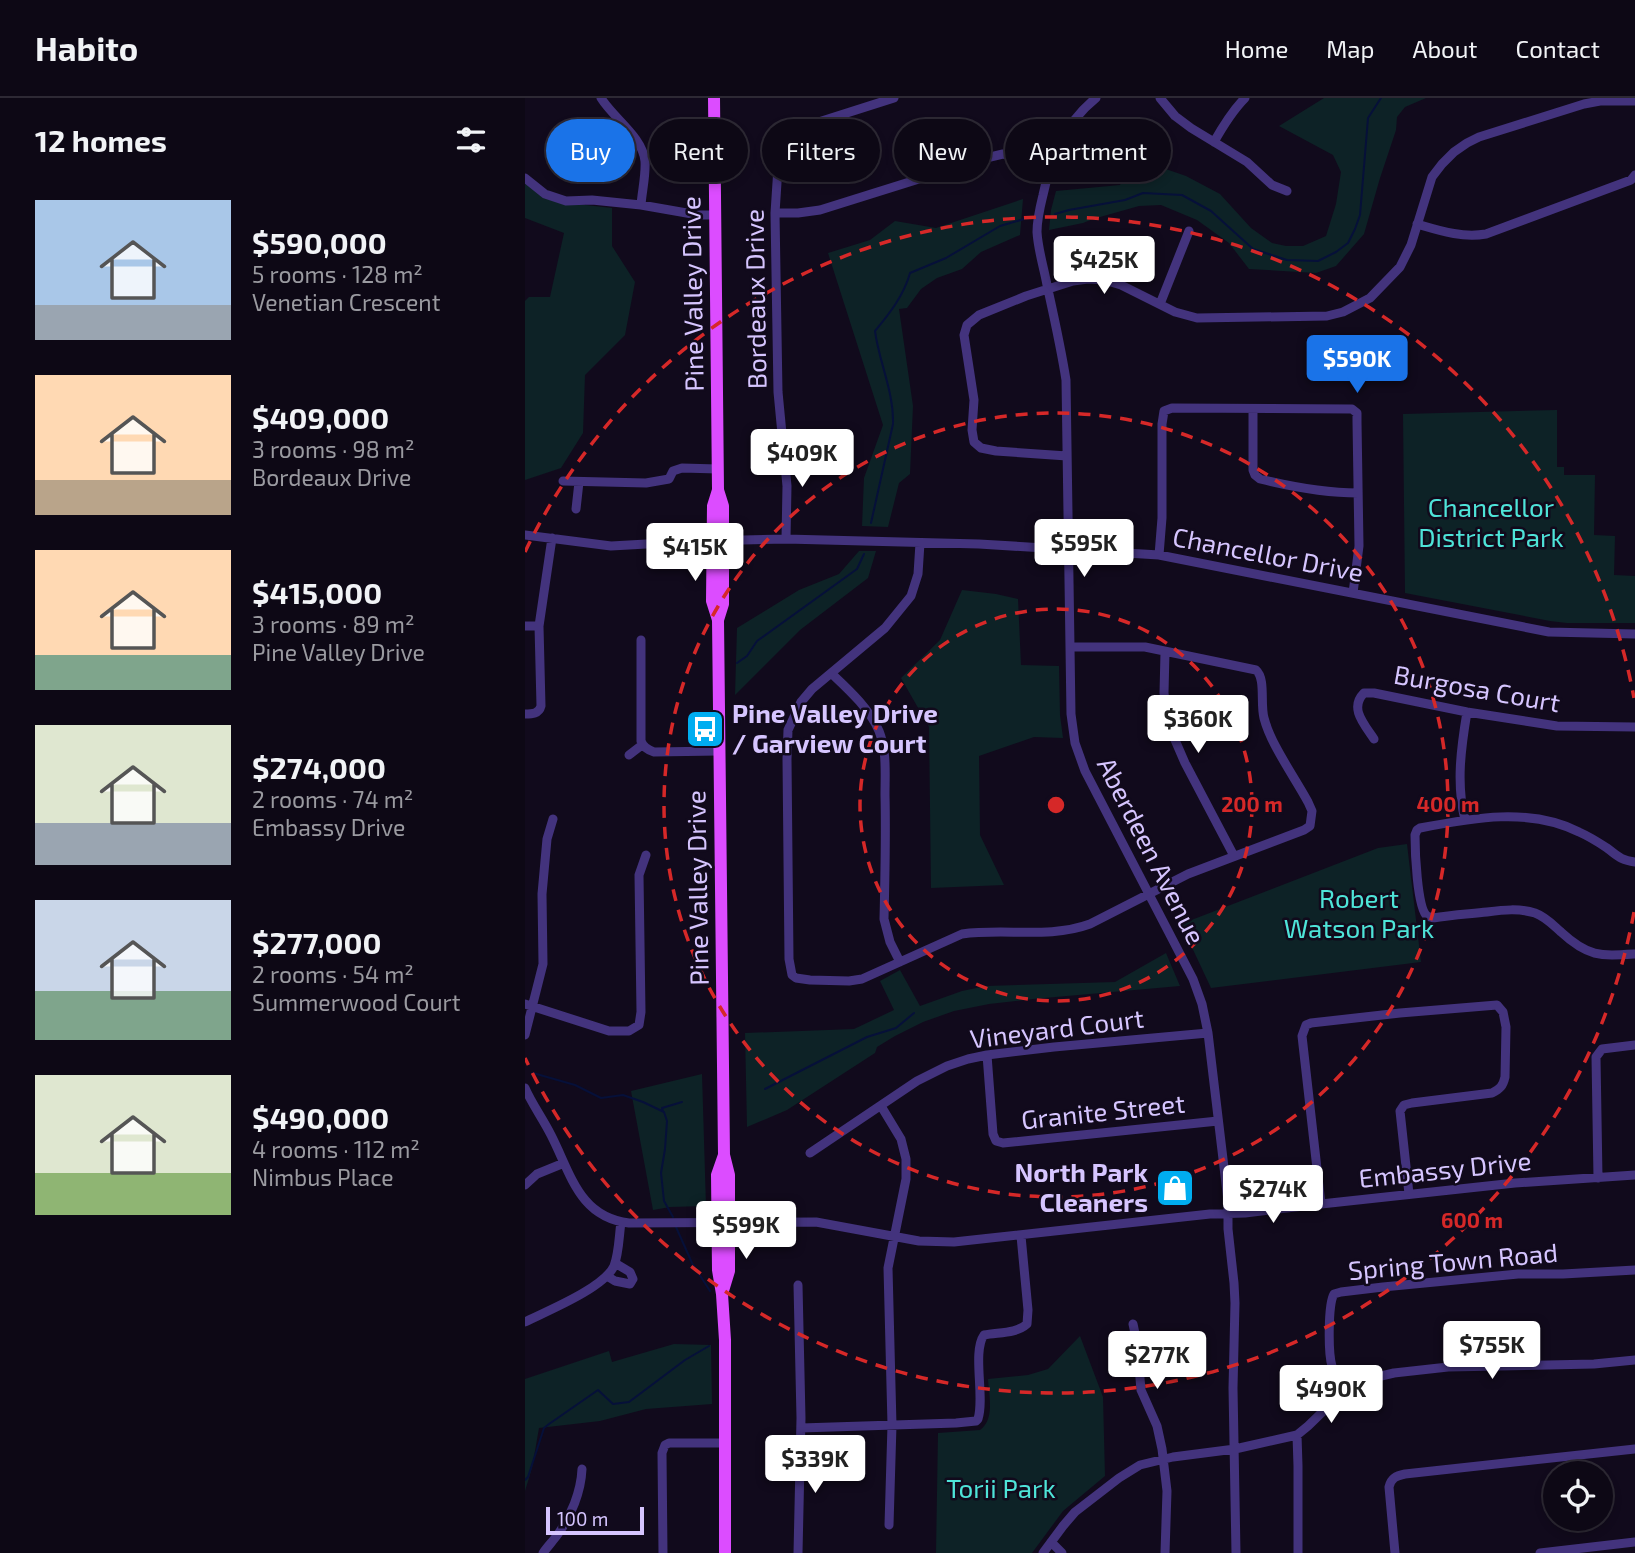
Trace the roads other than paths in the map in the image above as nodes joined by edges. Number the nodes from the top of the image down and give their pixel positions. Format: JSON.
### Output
{"nodes":[{"id":1,"x":601,"y":98,"type":"edge"},
{"id":2,"x":713,"y":98,"type":"edge"},
{"id":3,"x":894,"y":98,"type":"edge"},
{"id":4,"x":1160,"y":98,"type":"edge"},
{"id":5,"x":1245,"y":98,"type":"edge"},
{"id":6,"x":1094,"y":99,"type":"edge"},
{"id":7,"x":1635,"y":101,"type":"edge"},
{"id":8,"x":1074,"y":119,"type":"edge"},
{"id":9,"x":1214,"y":142,"type":"junction"},
{"id":10,"x":1005,"y":154,"type":"edge"},
{"id":11,"x":1635,"y":175,"type":"edge"},
{"id":12,"x":525,"y":178,"type":"edge"},
{"id":13,"x":1046,"y":182,"type":"edge"},
{"id":14,"x":1287,"y":191,"type":"dead end"},
{"id":15,"x":641,"y":205,"type":"junction"},
{"id":16,"x":775,"y":213,"type":"junction"},
{"id":17,"x":714,"y":215,"type":"junction"},
{"id":18,"x":1417,"y":224,"type":"junction"},
{"id":19,"x":1189,"y":232,"type":"dead end"},
{"id":20,"x":1048,"y":289,"type":"junction"},
{"id":21,"x":1160,"y":304,"type":"junction"},
{"id":22,"x":1252,"y":409,"type":"junction"},
{"id":23,"x":829,"y":435,"type":"dead end"},
{"id":24,"x":783,"y":439,"type":"junction"},
{"id":25,"x":1067,"y":456,"type":"junction"},
{"id":26,"x":718,"y":469,"type":"junction"},
{"id":27,"x":563,"y":481,"type":"dead end"},
{"id":28,"x":579,"y":482,"type":"junction"},
{"id":29,"x":1358,"y":493,"type":"junction"},
{"id":30,"x":576,"y":509,"type":"dead end"},
{"id":31,"x":525,"y":535,"type":"edge"},
{"id":32,"x":552,"y":538,"type":"junction"},
{"id":33,"x":786,"y":539,"type":"junction"},
{"id":34,"x":717,"y":541,"type":"junction"},
{"id":35,"x":920,"y":543,"type":"junction"},
{"id":36,"x":1069,"y":549,"type":"junction"},
{"id":37,"x":1159,"y":555,"type":"junction"},
{"id":38,"x":1353,"y":593,"type":"junction"},
{"id":39,"x":525,"y":626,"type":"edge"},
{"id":40,"x":539,"y":626,"type":"junction"},
{"id":41,"x":1635,"y":634,"type":"edge"},
{"id":42,"x":641,"y":640,"type":"dead end"},
{"id":43,"x":1070,"y":647,"type":"junction"},
{"id":44,"x":1165,"y":652,"type":"junction"},
{"id":45,"x":831,"y":673,"type":"junction"},
{"id":46,"x":1467,"y":712,"type":"junction"},
{"id":47,"x":525,"y":714,"type":"edge"},
{"id":48,"x":1635,"y":727,"type":"edge"},
{"id":49,"x":1374,"y":739,"type":"dead end"},
{"id":50,"x":642,"y":744,"type":"junction"},
{"id":51,"x":719,"y":751,"type":"junction"},
{"id":52,"x":629,"y":755,"type":"dead end"},
{"id":53,"x":553,"y":819,"type":"dead end"},
{"id":54,"x":1465,"y":820,"type":"junction"},
{"id":55,"x":646,"y":855,"type":"dead end"},
{"id":56,"x":1234,"y":856,"type":"junction"},
{"id":57,"x":1635,"y":862,"type":"edge"},
{"id":58,"x":1148,"y":893,"type":"junction"},
{"id":59,"x":1635,"y":954,"type":"edge"},
{"id":60,"x":900,"y":962,"type":"junction"},
{"id":61,"x":529,"y":1006,"type":"edge"},
{"id":62,"x":1208,"y":1033,"type":"junction"},
{"id":63,"x":525,"y":1035,"type":"edge"},
{"id":64,"x":1635,"y":1045,"type":"edge"},
{"id":65,"x":987,"y":1055,"type":"junction"},
{"id":66,"x":525,"y":1088,"type":"edge"},
{"id":67,"x":881,"y":1106,"type":"junction"},
{"id":68,"x":1218,"y":1121,"type":"junction"},
{"id":69,"x":810,"y":1153,"type":"dead end"},
{"id":70,"x":564,"y":1163,"type":"junction"},
{"id":71,"x":1635,"y":1175,"type":"edge"},
{"id":72,"x":1598,"y":1178,"type":"junction"},
{"id":73,"x":525,"y":1185,"type":"edge"},
{"id":74,"x":1409,"y":1194,"type":"junction"},
{"id":75,"x":1321,"y":1203,"type":"junction"},
{"id":76,"x":1228,"y":1214,"type":"junction"},
{"id":77,"x":621,"y":1222,"type":"junction"},
{"id":78,"x":723,"y":1222,"type":"junction"},
{"id":79,"x":894,"y":1236,"type":"junction"},
{"id":80,"x":1021,"y":1236,"type":"junction"},
{"id":81,"x":615,"y":1263,"type":"junction"},
{"id":82,"x":1635,"y":1270,"type":"edge"},
{"id":83,"x":607,"y":1276,"type":"junction"},
{"id":84,"x":797,"y":1285,"type":"dead end"},
{"id":85,"x":525,"y":1322,"type":"edge"},
{"id":86,"x":1133,"y":1324,"type":"dead end"},
{"id":87,"x":1635,"y":1360,"type":"edge"},
{"id":88,"x":1344,"y":1391,"type":"junction"},
{"id":89,"x":892,"y":1425,"type":"junction"},
{"id":90,"x":801,"y":1428,"type":"junction"},
{"id":91,"x":1297,"y":1434,"type":"junction"},
{"id":92,"x":725,"y":1443,"type":"junction"},
{"id":93,"x":1235,"y":1448,"type":"junction"},
{"id":94,"x":1635,"y":1449,"type":"edge"},
{"id":95,"x":1163,"y":1459,"type":"junction"},
{"id":96,"x":582,"y":1469,"type":"dead end"},
{"id":97,"x":889,"y":1525,"type":"dead end"},
{"id":98,"x":1051,"y":1542,"type":"junction"},
{"id":99,"x":1635,"y":1542,"type":"edge"},
{"id":100,"x":544,"y":1553,"type":"edge"},
{"id":101,"x":663,"y":1553,"type":"edge"},
{"id":102,"x":725,"y":1553,"type":"edge"},
{"id":103,"x":798,"y":1553,"type":"edge"},
{"id":104,"x":1043,"y":1553,"type":"edge"},
{"id":105,"x":1062,"y":1553,"type":"edge"},
{"id":106,"x":1165,"y":1553,"type":"edge"},
{"id":107,"x":1236,"y":1553,"type":"edge"},
{"id":108,"x":1298,"y":1553,"type":"edge"},
{"id":109,"x":1395,"y":1553,"type":"edge"},
{"id":110,"x":1540,"y":1553,"type":"edge"}],
"edges":[{"from":1,"to":15,"type":"street"},
{"from":2,"to":17,"type":"main road","name":"Pine Valley Drive"},
{"from":3,"to":16,"type":"street","name":"Bordeaux Drive"},
{"from":4,"to":9,"type":"street"},
{"from":5,"to":9,"type":"street"},
{"from":6,"to":8,"type":"street","name":"Aberdeen Avenue"},
{"from":7,"to":18,"type":"street"},
{"from":9,"to":14,"type":"street"},
{"from":10,"to":16,"type":"street"},
{"from":11,"to":18,"type":"street"},
{"from":12,"to":15,"type":"street"},
{"from":13,"to":20,"type":"street","name":"Aberdeen Avenue"},
{"from":15,"to":17,"type":"street"},
{"from":16,"to":24,"type":"street","name":"Bordeaux Drive"},
{"from":17,"to":26,"type":"main road","name":"Pine Valley Drive"},
{"from":18,"to":21,"type":"street"},
{"from":19,"to":21,"type":"street"},
{"from":20,"to":21,"type":"street"},
{"from":20,"to":25,"type":"street","name":"Aberdeen Avenue"},
{"from":20,"to":25,"type":"street"},
{"from":22,"to":29,"type":"street"},
{"from":22,"to":29,"type":"street"},
{"from":22,"to":37,"type":"street"},
{"from":23,"to":24,"type":"street"},
{"from":24,"to":33,"type":"street","name":"Bordeaux Drive"},
{"from":25,"to":36,"type":"street","name":"Aberdeen Avenue"},
{"from":26,"to":28,"type":"street"},
{"from":26,"to":34,"type":"main road","name":"Pine Valley Drive"},
{"from":27,"to":28,"type":"street"},
{"from":28,"to":30,"type":"street"},
{"from":29,"to":38,"type":"street"},
{"from":31,"to":32,"type":"street","name":"Chancellor Drive"},
{"from":32,"to":34,"type":"street","name":"Chancellor Drive"},
{"from":32,"to":40,"type":"street"},
{"from":33,"to":34,"type":"street","name":"Chancellor Drive"},
{"from":33,"to":35,"type":"street","name":"Chancellor Drive"},
{"from":34,"to":51,"type":"main road","name":"Pine Valley Drive"},
{"from":35,"to":36,"type":"street","name":"Chancellor Drive"},
{"from":35,"to":45,"type":"street"},
{"from":36,"to":37,"type":"street","name":"Chancellor Drive"},
{"from":36,"to":43,"type":"street","name":"Aberdeen Avenue"},
{"from":37,"to":38,"type":"street","name":"Chancellor Drive"},
{"from":38,"to":41,"type":"street","name":"Chancellor Drive"},
{"from":39,"to":40,"type":"street"},
{"from":40,"to":47,"type":"street"},
{"from":42,"to":50,"type":"street"},
{"from":43,"to":44,"type":"street"},
{"from":43,"to":58,"type":"street","name":"Aberdeen Avenue"},
{"from":44,"to":56,"type":"street"},
{"from":44,"to":56,"type":"street"},
{"from":45,"to":60,"type":"street"},
{"from":45,"to":60,"type":"street"},
{"from":46,"to":48,"type":"street","name":"Burgosa Court"},
{"from":46,"to":49,"type":"street","name":"Burgosa Court"},
{"from":46,"to":54,"type":"street"},
{"from":50,"to":51,"type":"street"},
{"from":50,"to":52,"type":"street"},
{"from":51,"to":78,"type":"main road","name":"Pine Valley Drive"},
{"from":53,"to":61,"type":"street"},
{"from":54,"to":57,"type":"street"},
{"from":54,"to":59,"type":"street"},
{"from":55,"to":61,"type":"street"},
{"from":56,"to":58,"type":"street"},
{"from":58,"to":60,"type":"street"},
{"from":58,"to":62,"type":"street","name":"Aberdeen Avenue"},
{"from":61,"to":63,"type":"street"},
{"from":62,"to":65,"type":"street","name":"Vineyard Court"},
{"from":62,"to":68,"type":"street","name":"Aberdeen Avenue"},
{"from":64,"to":72,"type":"street"},
{"from":65,"to":67,"type":"street","name":"Vineyard Court"},
{"from":65,"to":68,"type":"street","name":"Granite Street"},
{"from":66,"to":70,"type":"street"},
{"from":67,"to":69,"type":"street","name":"Vineyard Court"},
{"from":67,"to":79,"type":"street"},
{"from":68,"to":76,"type":"street","name":"Aberdeen Avenue"},
{"from":70,"to":73,"type":"street"},
{"from":70,"to":77,"type":"street"},
{"from":71,"to":72,"type":"street","name":"Embassy Drive"},
{"from":72,"to":74,"type":"street","name":"Embassy Drive"},
{"from":74,"to":75,"type":"street","name":"Embassy Drive"},
{"from":74,"to":75,"type":"street"},
{"from":75,"to":76,"type":"street","name":"Embassy Drive"},
{"from":76,"to":80,"type":"street","name":"Embassy Drive"},
{"from":76,"to":93,"type":"street","name":"Aberdeen Avenue"},
{"from":77,"to":78,"type":"street","name":"Embassy Drive"},
{"from":77,"to":81,"type":"street"},
{"from":78,"to":79,"type":"street","name":"Embassy Drive"},
{"from":78,"to":92,"type":"main road","name":"Pine Valley Drive"},
{"from":79,"to":80,"type":"street","name":"Embassy Drive"},
{"from":79,"to":89,"type":"street"},
{"from":80,"to":89,"type":"street"},
{"from":81,"to":83,"type":"street"},
{"from":81,"to":83,"type":"street"},
{"from":82,"to":88,"type":"street","name":"Spring Town Road"},
{"from":83,"to":85,"type":"street"},
{"from":84,"to":90,"type":"street"},
{"from":86,"to":95,"type":"street"},
{"from":87,"to":88,"type":"street"},
{"from":88,"to":91,"type":"street"},
{"from":89,"to":90,"type":"street"},
{"from":89,"to":97,"type":"street"},
{"from":90,"to":103,"type":"street"},
{"from":91,"to":93,"type":"street"},
{"from":91,"to":108,"type":"street"},
{"from":92,"to":101,"type":"street"},
{"from":92,"to":102,"type":"main road","name":"Pine Valley Drive"},
{"from":93,"to":95,"type":"street"},
{"from":93,"to":107,"type":"street","name":"Aberdeen Avenue"},
{"from":94,"to":109,"type":"street"},
{"from":95,"to":98,"type":"street"},
{"from":95,"to":106,"type":"street"},
{"from":96,"to":100,"type":"street"},
{"from":98,"to":104,"type":"street"},
{"from":98,"to":105,"type":"street"},
{"from":99,"to":110,"type":"street"}]}
